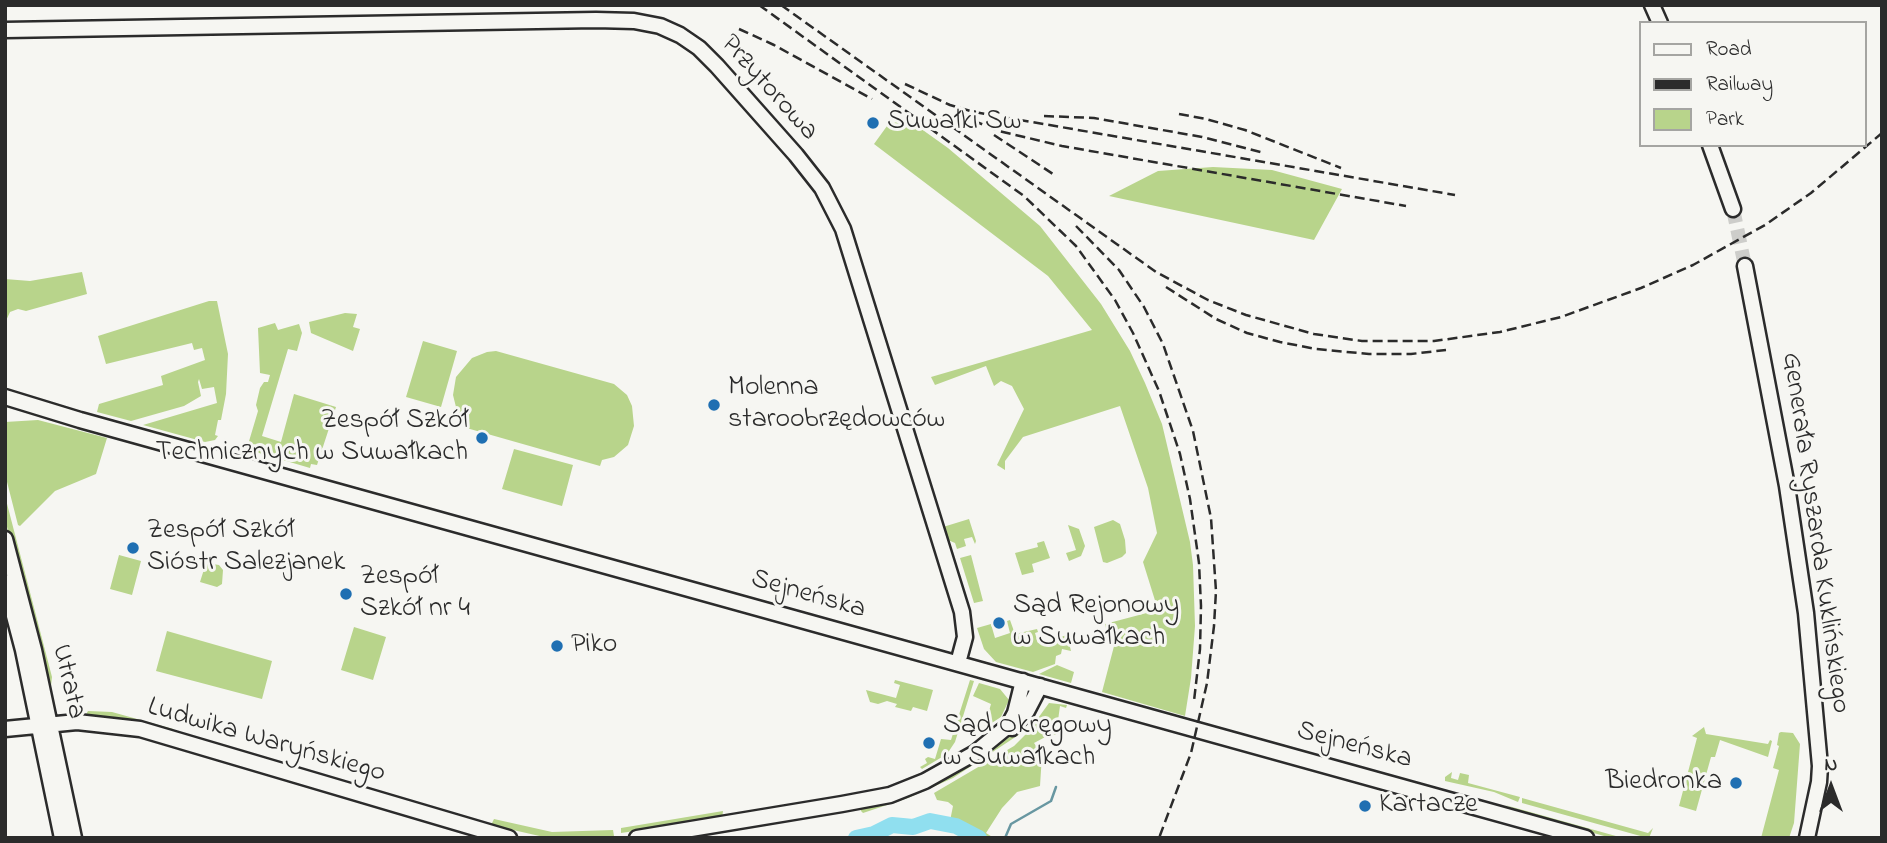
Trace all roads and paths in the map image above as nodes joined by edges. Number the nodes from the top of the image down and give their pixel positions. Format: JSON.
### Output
{"nodes":[{"id":1,"x":1652,"y":5,"type":"edge"},
{"id":2,"x":1659,"y":21,"type":"edge"},
{"id":3,"x":5,"y":30,"type":"edge"},
{"id":4,"x":1711,"y":147,"type":"edge"},
{"id":5,"x":1733,"y":209,"type":"tunnel mouth"},
{"id":6,"x":1745,"y":266,"type":"tunnel mouth"},
{"id":7,"x":9,"y":400,"type":"edge"},
{"id":8,"x":5,"y":539,"type":"edge"},
{"id":9,"x":5,"y":582,"type":"edge"},
{"id":10,"x":958,"y":663,"type":"junction"},
{"id":11,"x":1023,"y":681,"type":"junction"},
{"id":12,"x":1040,"y":686,"type":"junction"},
{"id":13,"x":46,"y":726,"type":"junction"},
{"id":14,"x":5,"y":729,"type":"edge"},
{"id":15,"x":988,"y":744,"type":"junction"},
{"id":16,"x":62,"y":838,"type":"edge"},
{"id":17,"x":74,"y":838,"type":"edge"},
{"id":18,"x":509,"y":838,"type":"edge"},
{"id":19,"x":637,"y":838,"type":"edge"},
{"id":20,"x":1586,"y":838,"type":"edge"},
{"id":21,"x":1804,"y":838,"type":"edge"}],
"edges":[{"from":1,"to":2,"type":"street"},
{"from":3,"to":10,"type":"street","name":"Przytorowa"},
{"from":4,"to":5,"type":"street"},
{"from":6,"to":21,"type":"street","name":"Generała Ryszarda Kuklińskiego"},
{"from":7,"to":10,"type":"street","name":"Sejneńska"},
{"from":8,"to":13,"type":"street","name":"Utrata"},
{"from":9,"to":13,"type":"street","name":"Utrata"},
{"from":10,"to":11,"type":"street","name":"Sejneńska"},
{"from":11,"to":12,"type":"street","name":"Sejneńska"},
{"from":11,"to":15,"type":"street"},
{"from":12,"to":15,"type":"street"},
{"from":12,"to":20,"type":"street","name":"Sejneńska"},
{"from":13,"to":14,"type":"street","name":"Ludwika Waryńskiego"},
{"from":13,"to":16,"type":"street","name":"Utrata"},
{"from":13,"to":17,"type":"street","name":"Utrata"},
{"from":13,"to":18,"type":"street","name":"Ludwika Waryńskiego"},
{"from":15,"to":19,"type":"street"}]}
